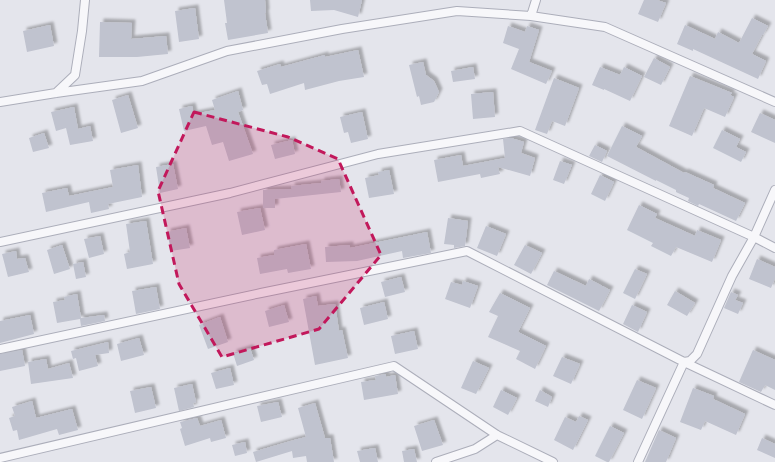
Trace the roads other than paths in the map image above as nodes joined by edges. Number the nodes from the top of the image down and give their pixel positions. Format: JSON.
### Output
{"nodes":[{"id":1,"x":85,"y":0,"type":"edge"},
{"id":2,"x":536,"y":0,"type":"edge"},
{"id":3,"x":531,"y":16,"type":"junction"},
{"id":4,"x":56,"y":93,"type":"junction"},
{"id":5,"x":0,"y":102,"type":"edge"},
{"id":6,"x":775,"y":102,"type":"edge"},
{"id":7,"x":775,"y":190,"type":"edge"},
{"id":8,"x":754,"y":237,"type":"junction"},
{"id":9,"x":0,"y":242,"type":"edge"},
{"id":10,"x":775,"y":248,"type":"edge"},
{"id":11,"x":0,"y":349,"type":"edge"},
{"id":12,"x":684,"y":362,"type":"junction"},
{"id":13,"x":775,"y":405,"type":"edge"},
{"id":14,"x":497,"y":435,"type":"junction"},
{"id":15,"x":0,"y":458,"type":"edge"},
{"id":16,"x":436,"y":462,"type":"edge"},
{"id":17,"x":553,"y":462,"type":"edge"},
{"id":18,"x":638,"y":462,"type":"edge"}],
"edges":[{"from":1,"to":4,"type":"lane"},
{"from":2,"to":3,"type":"lane"},
{"from":3,"to":4,"type":"lane"},
{"from":3,"to":6,"type":"lane"},
{"from":4,"to":5,"type":"lane"},
{"from":7,"to":8,"type":"lane"},
{"from":8,"to":9,"type":"lane"},
{"from":8,"to":10,"type":"lane"},
{"from":8,"to":12,"type":"lane"},
{"from":11,"to":12,"type":"lane"},
{"from":12,"to":13,"type":"lane"},
{"from":12,"to":18,"type":"lane"},
{"from":14,"to":15,"type":"lane"},
{"from":14,"to":16,"type":"lane"},
{"from":14,"to":17,"type":"lane"}]}
